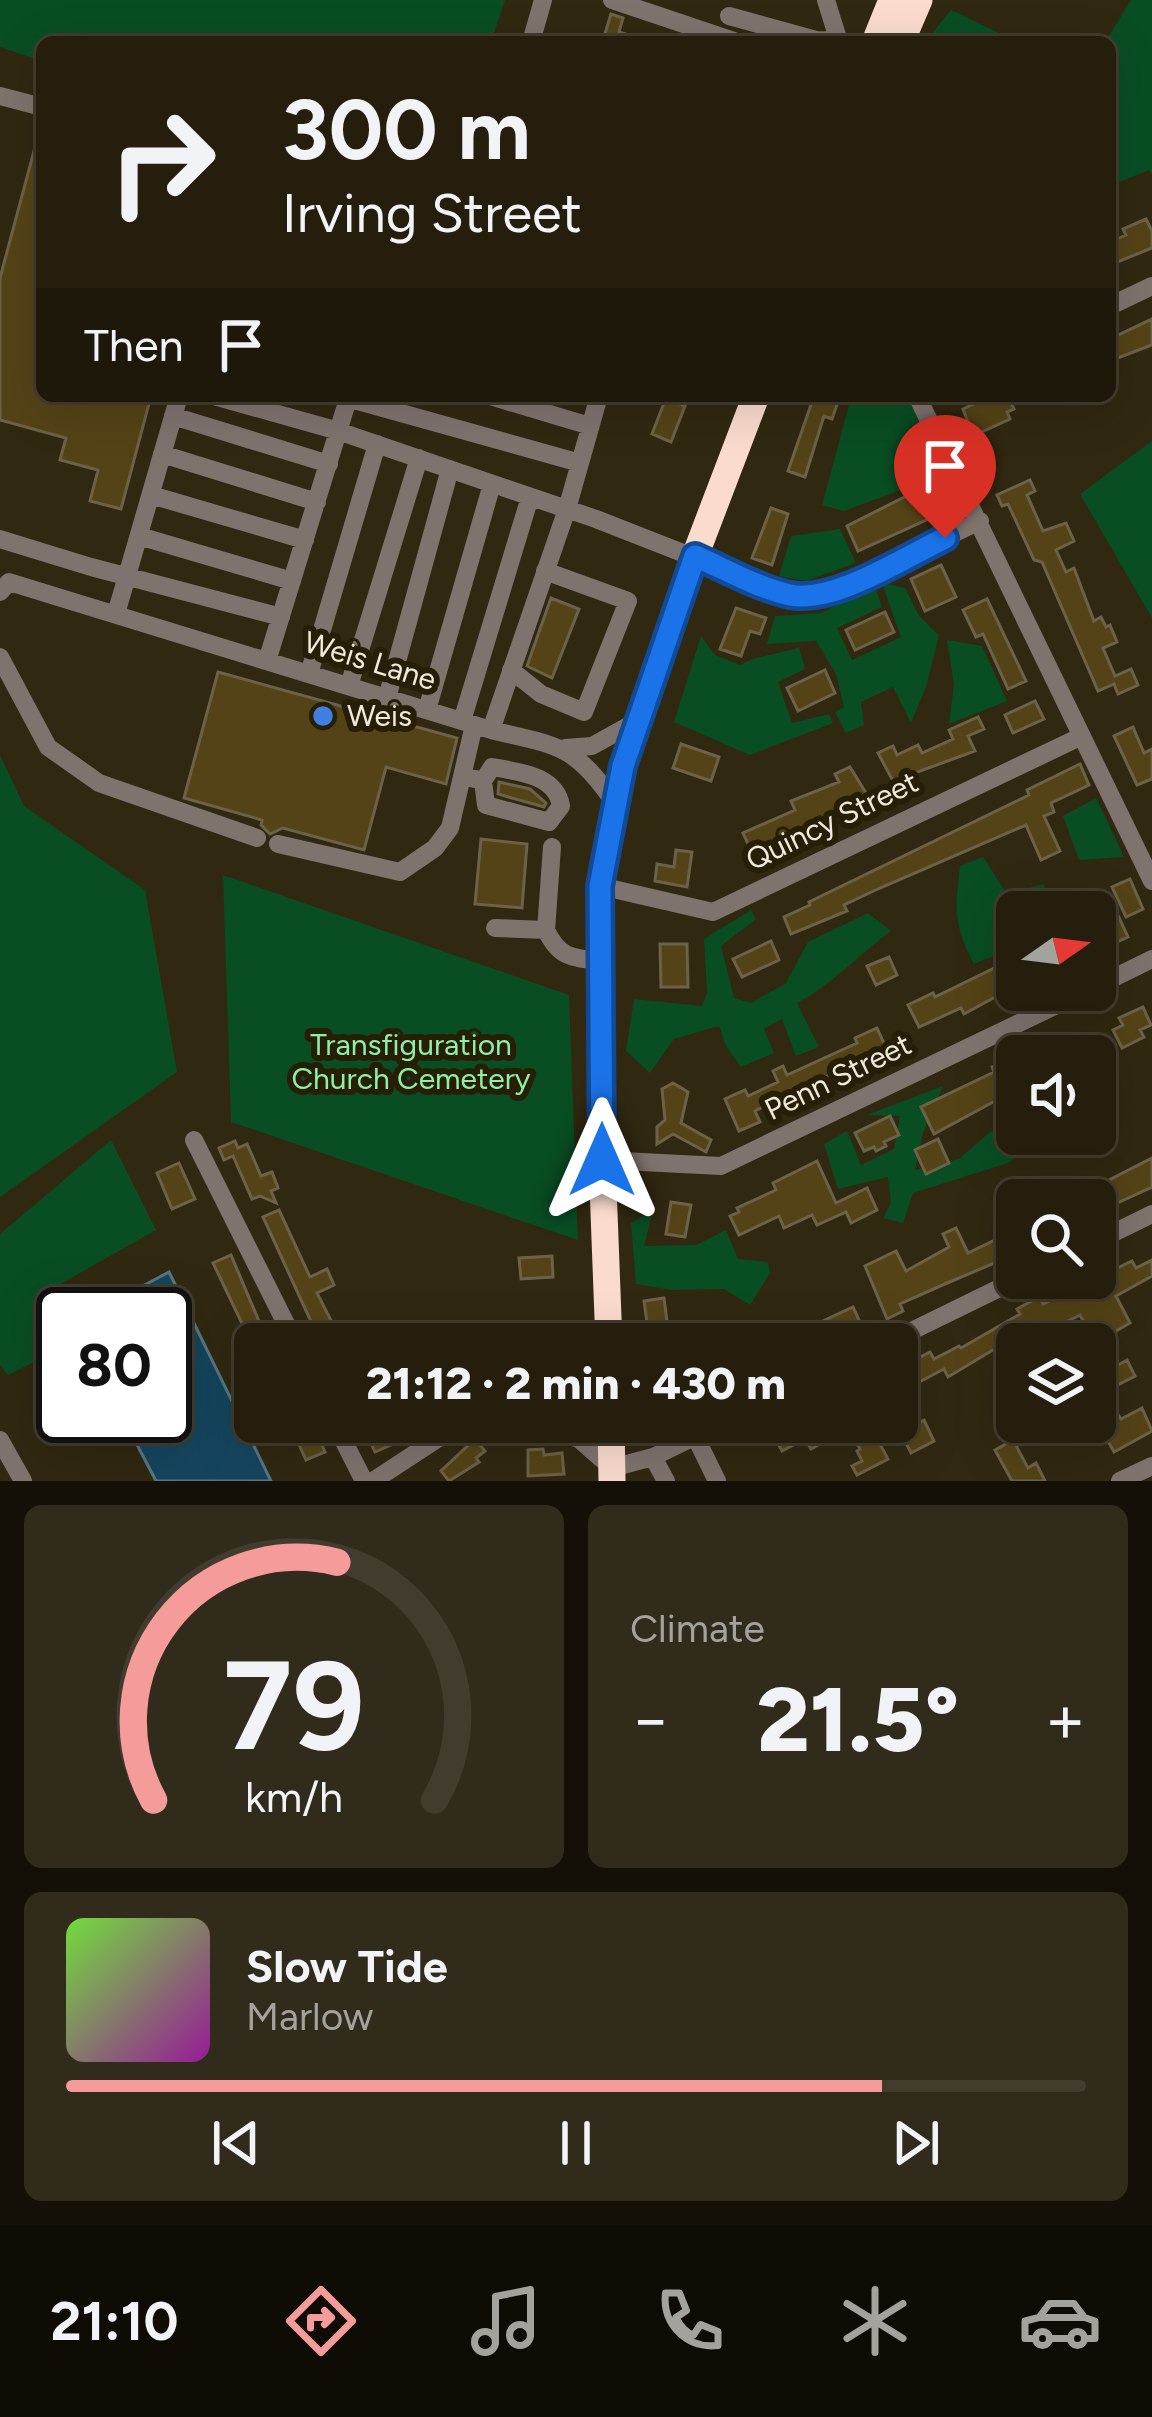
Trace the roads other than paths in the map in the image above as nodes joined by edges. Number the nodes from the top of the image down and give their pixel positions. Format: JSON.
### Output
{"nodes":[{"id":1,"x":543,"y":0,"type":"edge"},
{"id":2,"x":612,"y":0,"type":"edge"},
{"id":3,"x":826,"y":0,"type":"edge"},
{"id":4,"x":892,"y":0,"type":"edge"},
{"id":5,"x":920,"y":0,"type":"edge"},
{"id":6,"x":731,"y":8,"type":"edge"},
{"id":7,"x":533,"y":36,"type":"edge"},
{"id":8,"x":717,"y":36,"type":"edge"},
{"id":9,"x":805,"y":36,"type":"edge"},
{"id":10,"x":837,"y":36,"type":"edge"},
{"id":11,"x":877,"y":36,"type":"edge"},
{"id":12,"x":904,"y":36,"type":"edge"},
{"id":13,"x":0,"y":96,"type":"edge"},
{"id":14,"x":36,"y":105,"type":"edge"},
{"id":15,"x":1152,"y":286,"type":"edge"},
{"id":16,"x":1116,"y":303,"type":"edge"},
{"id":17,"x":177,"y":402,"type":"edge"},
{"id":18,"x":235,"y":402,"type":"edge"},
{"id":19,"x":345,"y":402,"type":"edge"},
{"id":20,"x":364,"y":402,"type":"edge"},
{"id":21,"x":510,"y":402,"type":"edge"},
{"id":22,"x":597,"y":402,"type":"edge"},
{"id":23,"x":754,"y":402,"type":"edge"},
{"id":24,"x":921,"y":402,"type":"edge"},
{"id":25,"x":173,"y":416,"type":"junction"},
{"id":26,"x":590,"y":426,"type":"junction"},
{"id":27,"x":338,"y":431,"type":"junction"},
{"id":28,"x":377,"y":444,"type":"junction"},
{"id":29,"x":162,"y":454,"type":"junction"},
{"id":30,"x":418,"y":458,"type":"junction"},
{"id":31,"x":580,"y":463,"type":"junction"},
{"id":32,"x":328,"y":464,"type":"junction"},
{"id":33,"x":450,"y":469,"type":"junction"},
{"id":34,"x":492,"y":484,"type":"junction"},
{"id":35,"x":151,"y":495,"type":"junction"},
{"id":36,"x":530,"y":496,"type":"junction"},
{"id":37,"x":317,"y":502,"type":"junction"},
{"id":38,"x":566,"y":509,"type":"junction"},
{"id":39,"x":980,"y":521,"type":"junction"},
{"id":40,"x":139,"y":536,"type":"junction"},
{"id":41,"x":0,"y":539,"type":"edge"},
{"id":42,"x":305,"y":540,"type":"junction"},
{"id":43,"x":695,"y":556,"type":"junction"},
{"id":44,"x":545,"y":571,"type":"junction"},
{"id":45,"x":127,"y":575,"type":"junction"},
{"id":46,"x":292,"y":581,"type":"junction"},
{"id":47,"x":4,"y":587,"type":"edge"},
{"id":48,"x":116,"y":614,"type":"junction"},
{"id":49,"x":281,"y":617,"type":"junction"},
{"id":50,"x":0,"y":657,"type":"edge"},
{"id":51,"x":268,"y":661,"type":"junction"},
{"id":52,"x":511,"y":670,"type":"junction"},
{"id":53,"x":309,"y":674,"type":"junction"},
{"id":54,"x":349,"y":686,"type":"junction"},
{"id":55,"x":387,"y":698,"type":"junction"},
{"id":56,"x":427,"y":710,"type":"junction"},
{"id":57,"x":638,"y":720,"type":"junction"},
{"id":58,"x":476,"y":725,"type":"junction"},
{"id":59,"x":1082,"y":736,"type":"junction"},
{"id":60,"x":565,"y":748,"type":"junction"},
{"id":61,"x":463,"y":776,"type":"junction"},
{"id":62,"x":483,"y":782,"type":"dead end"},
{"id":63,"x":616,"y":805,"type":"junction"},
{"id":64,"x":257,"y":838,"type":"dead end"},
{"id":65,"x":278,"y":844,"type":"dead end"},
{"id":66,"x":552,"y":848,"type":"dead end"},
{"id":67,"x":1152,"y":880,"type":"edge"},
{"id":68,"x":600,"y":886,"type":"junction"},
{"id":69,"x":495,"y":928,"type":"dead end"},
{"id":70,"x":546,"y":930,"type":"junction"},
{"id":71,"x":1152,"y":959,"type":"edge"},
{"id":72,"x":601,"y":961,"type":"junction"},
{"id":73,"x":1116,"y":976,"type":"edge"},
{"id":74,"x":1044,"y":1011,"type":"edge"},
{"id":75,"x":194,"y":1140,"type":"dead end"},
{"id":76,"x":602,"y":1160,"type":"junction"},
{"id":77,"x":1152,"y":1214,"type":"edge"},
{"id":78,"x":1116,"y":1232,"type":"edge"},
{"id":79,"x":996,"y":1290,"type":"edge"},
{"id":80,"x":286,"y":1323,"type":"edge"},
{"id":81,"x":608,"y":1323,"type":"edge"},
{"id":82,"x":918,"y":1328,"type":"edge"},
{"id":83,"x":0,"y":1440,"type":"edge"},
{"id":84,"x":345,"y":1443,"type":"edge"},
{"id":85,"x":431,"y":1443,"type":"edge"},
{"id":86,"x":583,"y":1443,"type":"edge"},
{"id":87,"x":611,"y":1443,"type":"edge"},
{"id":88,"x":681,"y":1443,"type":"edge"},
{"id":89,"x":698,"y":1443,"type":"edge"},
{"id":90,"x":653,"y":1457,"type":"junction"},
{"id":91,"x":1152,"y":1466,"type":"edge"},
{"id":92,"x":612,"y":1475,"type":"edge"},
{"id":93,"x":23,"y":1481,"type":"edge"},
{"id":94,"x":364,"y":1481,"type":"edge"},
{"id":95,"x":373,"y":1481,"type":"edge"},
{"id":96,"x":666,"y":1481,"type":"edge"},
{"id":97,"x":717,"y":1481,"type":"edge"},
{"id":98,"x":1120,"y":1481,"type":"edge"}],
"edges":[{"from":1,"to":7,"type":"street"},
{"from":2,"to":8,"type":"street"},
{"from":3,"to":10,"type":"street"},
{"from":4,"to":11,"type":"highway"},
{"from":5,"to":12,"type":"highway"},
{"from":6,"to":9,"type":"street"},
{"from":13,"to":14,"type":"street"},
{"from":15,"to":16,"type":"street"},
{"from":17,"to":25,"type":"street"},
{"from":18,"to":27,"type":"street"},
{"from":19,"to":27,"type":"street"},
{"from":20,"to":31,"type":"street"},
{"from":21,"to":26,"type":"street"},
{"from":22,"to":26,"type":"street"},
{"from":23,"to":43,"type":"highway"},
{"from":24,"to":39,"type":"street"},
{"from":25,"to":29,"type":"street"},
{"from":25,"to":32,"type":"street"},
{"from":26,"to":31,"type":"street"},
{"from":27,"to":28,"type":"street"},
{"from":27,"to":32,"type":"street"},
{"from":28,"to":30,"type":"street"},
{"from":28,"to":53,"type":"street"},
{"from":29,"to":35,"type":"street"},
{"from":29,"to":37,"type":"street"},
{"from":30,"to":33,"type":"street"},
{"from":30,"to":54,"type":"street"},
{"from":31,"to":38,"type":"street"},
{"from":32,"to":37,"type":"street"},
{"from":33,"to":34,"type":"street"},
{"from":33,"to":55,"type":"street"},
{"from":34,"to":36,"type":"street"},
{"from":34,"to":56,"type":"street"},
{"from":35,"to":40,"type":"street"},
{"from":35,"to":42,"type":"street"},
{"from":36,"to":38,"type":"street"},
{"from":36,"to":58,"type":"street"},
{"from":37,"to":42,"type":"street"},
{"from":38,"to":43,"type":"street"},
{"from":38,"to":44,"type":"street"},
{"from":39,"to":43,"type":"street"},
{"from":39,"to":59,"type":"street"},
{"from":40,"to":45,"type":"street"},
{"from":40,"to":46,"type":"street"},
{"from":41,"to":45,"type":"street"},
{"from":42,"to":46,"type":"street"},
{"from":43,"to":57,"type":"highway"},
{"from":44,"to":52,"type":"street"},
{"from":44,"to":52,"type":"street"},
{"from":45,"to":48,"type":"street"},
{"from":45,"to":49,"type":"street"},
{"from":46,"to":49,"type":"street"},
{"from":47,"to":48,"type":"street","name":"Weis Lane"},
{"from":48,"to":51,"type":"street","name":"Weis Lane"},
{"from":49,"to":51,"type":"street"},
{"from":50,"to":64,"type":"street"},
{"from":51,"to":53,"type":"street","name":"Weis Lane"},
{"from":52,"to":58,"type":"street"},
{"from":53,"to":54,"type":"street","name":"Weis Lane"},
{"from":54,"to":55,"type":"street","name":"Weis Lane"},
{"from":55,"to":56,"type":"street","name":"Weis Lane"},
{"from":56,"to":58,"type":"street","name":"Weis Lane"},
{"from":57,"to":60,"type":"street"},
{"from":57,"to":63,"type":"highway"},
{"from":58,"to":60,"type":"street","name":"Weis Lane"},
{"from":58,"to":61,"type":"street"},
{"from":59,"to":67,"type":"street"},
{"from":59,"to":68,"type":"street","name":"Quincy Street"},
{"from":60,"to":63,"type":"street"},
{"from":61,"to":62,"type":"street"},
{"from":61,"to":65,"type":"street"},
{"from":63,"to":68,"type":"highway"},
{"from":66,"to":70,"type":"street"},
{"from":68,"to":72,"type":"highway"},
{"from":69,"to":70,"type":"street"},
{"from":70,"to":72,"type":"street"},
{"from":71,"to":73,"type":"street","name":"Penn Street"},
{"from":72,"to":76,"type":"highway"},
{"from":74,"to":76,"type":"street","name":"Penn Street"},
{"from":75,"to":80,"type":"street"},
{"from":76,"to":81,"type":"highway"},
{"from":77,"to":78,"type":"street"},
{"from":79,"to":82,"type":"street"},
{"from":83,"to":93,"type":"street"},
{"from":84,"to":94,"type":"street"},
{"from":85,"to":95,"type":"street"},
{"from":86,"to":92,"type":"street"},
{"from":87,"to":92,"type":"highway"},
{"from":88,"to":90,"type":"street"},
{"from":89,"to":97,"type":"street"},
{"from":90,"to":92,"type":"street"},
{"from":90,"to":96,"type":"street"},
{"from":91,"to":98,"type":"street"}]}
